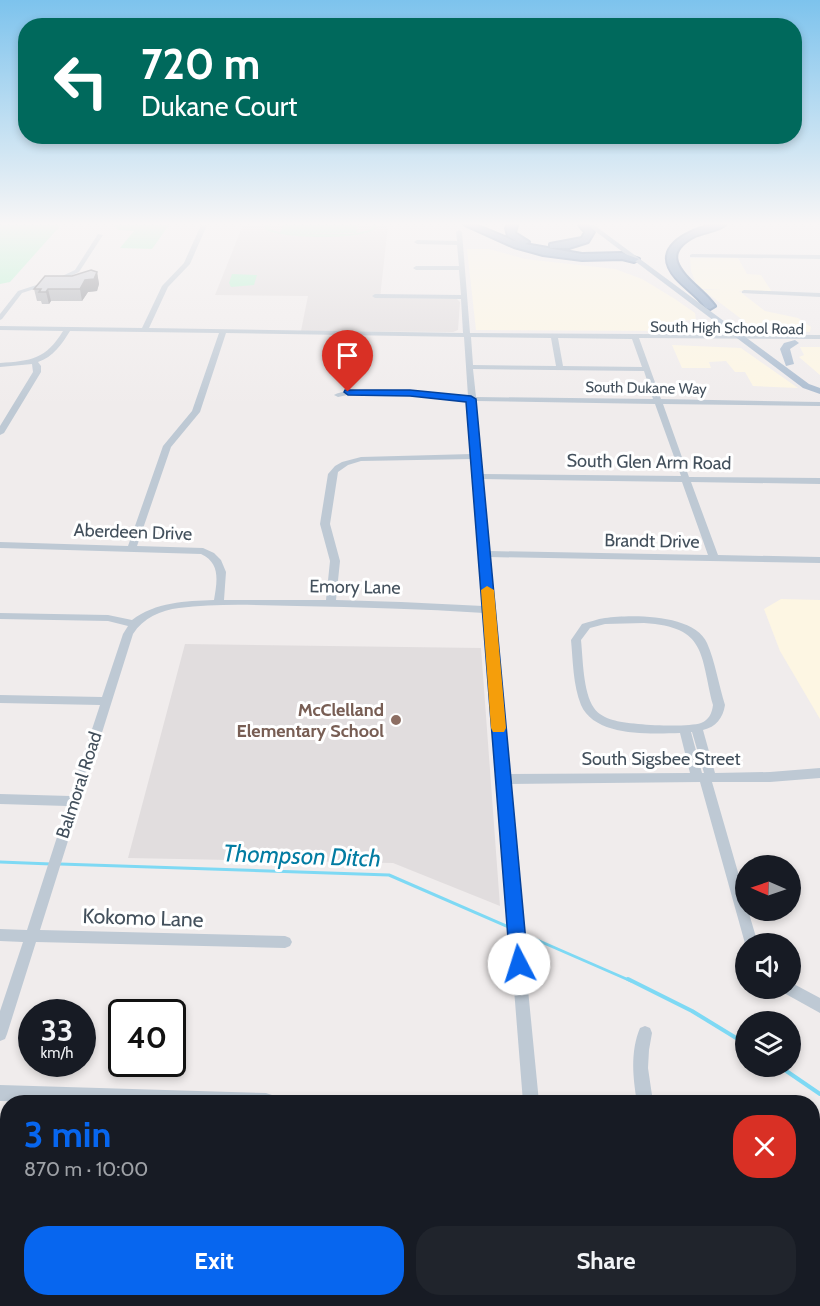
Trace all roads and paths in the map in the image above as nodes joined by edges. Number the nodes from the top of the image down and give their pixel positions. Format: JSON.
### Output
{"nodes":[{"id":1,"x":39,"y":286,"type":"edge"},
{"id":2,"x":166,"y":286,"type":"edge"},
{"id":3,"x":463,"y":286,"type":"edge"},
{"id":4,"x":669,"y":286,"type":"edge"},
{"id":5,"x":671,"y":286,"type":"edge"},
{"id":6,"x":681,"y":286,"type":"edge"},
{"id":7,"x":692,"y":286,"type":"edge"},
{"id":8,"x":744,"y":292,"type":"dead end"},
{"id":9,"x":820,"y":295,"type":"edge"},
{"id":10,"x":375,"y":296,"type":"dead end"},
{"id":11,"x":463,"y":297,"type":"junction"},
{"id":12,"x":710,"y":306,"type":"junction"},
{"id":13,"x":0,"y":318,"type":"edge"},
{"id":14,"x":0,"y":328,"type":"edge"},
{"id":15,"x":65,"y":329,"type":"junction"},
{"id":16,"x":145,"y":329,"type":"junction"},
{"id":17,"x":223,"y":332,"type":"junction"},
{"id":18,"x":466,"y":336,"type":"junction"},
{"id":19,"x":554,"y":336,"type":"junction"},
{"id":20,"x":713,"y":336,"type":"junction"},
{"id":21,"x":738,"y":336,"type":"junction"},
{"id":22,"x":635,"y":337,"type":"junction"},
{"id":23,"x":820,"y":337,"type":"edge"},
{"id":24,"x":749,"y":339,"type":"junction"},
{"id":25,"x":760,"y":343,"type":"junction"},
{"id":26,"x":795,"y":343,"type":"junction"},
{"id":27,"x":820,"y":343,"type":"edge"},
{"id":28,"x":34,"y":361,"type":"junction"},
{"id":29,"x":789,"y":364,"type":"junction"},
{"id":30,"x":0,"y":365,"type":"edge"},
{"id":31,"x":469,"y":367,"type":"junction"},
{"id":32,"x":560,"y":368,"type":"junction"},
{"id":33,"x":646,"y":369,"type":"junction"},
{"id":34,"x":820,"y":391,"type":"edge"},
{"id":35,"x":338,"y":395,"type":"dead end"},
{"id":36,"x":471,"y":399,"type":"junction"},
{"id":37,"x":658,"y":402,"type":"junction"},
{"id":38,"x":820,"y":404,"type":"edge"},
{"id":39,"x":0,"y":433,"type":"edge"},
{"id":40,"x":476,"y":456,"type":"junction"},
{"id":41,"x":478,"y":476,"type":"junction"},
{"id":42,"x":686,"y":479,"type":"junction"},
{"id":43,"x":820,"y":482,"type":"edge"},
{"id":44,"x":0,"y":545,"type":"edge"},
{"id":45,"x":132,"y":547,"type":"junction"},
{"id":46,"x":484,"y":554,"type":"junction"},
{"id":47,"x":714,"y":558,"type":"junction"},
{"id":48,"x":820,"y":560,"type":"edge"},
{"id":49,"x":219,"y":603,"type":"junction"},
{"id":50,"x":331,"y":603,"type":"junction"},
{"id":51,"x":489,"y":610,"type":"junction"},
{"id":52,"x":0,"y":616,"type":"edge"},
{"id":53,"x":134,"y":624,"type":"junction"},
{"id":54,"x":0,"y":699,"type":"edge"},
{"id":55,"x":106,"y":701,"type":"junction"},
{"id":56,"x":684,"y":728,"type":"junction"},
{"id":57,"x":697,"y":728,"type":"junction"},
{"id":58,"x":820,"y":773,"type":"edge"},
{"id":59,"x":704,"y":778,"type":"junction"},
{"id":60,"x":502,"y":779,"type":"junction"},
{"id":61,"x":0,"y":799,"type":"edge"},
{"id":62,"x":75,"y":801,"type":"junction"},
{"id":63,"x":748,"y":933,"type":"edge"},
{"id":64,"x":0,"y":935,"type":"edge"},
{"id":65,"x":31,"y":936,"type":"junction"},
{"id":66,"x":285,"y":942,"type":"dead end"},
{"id":67,"x":801,"y":995,"type":"edge"},
{"id":68,"x":820,"y":1006,"type":"edge"},
{"id":69,"x":645,"y":1033,"type":"dead end"},
{"id":70,"x":0,"y":1034,"type":"edge"},
{"id":71,"x":0,"y":1093,"type":"edge"},
{"id":72,"x":66,"y":1095,"type":"edge"},
{"id":73,"x":530,"y":1095,"type":"edge"},
{"id":74,"x":644,"y":1095,"type":"edge"}],
"edges":[{"from":1,"to":13,"type":"street"},
{"from":2,"to":16,"type":"street"},
{"from":3,"to":11,"type":"street"},
{"from":4,"to":20,"type":"main road"},
{"from":5,"to":21,"type":"main road"},
{"from":6,"to":12,"type":"main road"},
{"from":7,"to":12,"type":"highway"},
{"from":8,"to":9,"type":"street"},
{"from":10,"to":11,"type":"street"},
{"from":11,"to":18,"type":"street"},
{"from":12,"to":24,"type":"main road"},
{"from":14,"to":15,"type":"street","name":"South High School Road"},
{"from":15,"to":16,"type":"street","name":"South High School Road"},
{"from":15,"to":28,"type":"street"},
{"from":16,"to":17,"type":"street","name":"South High School Road"},
{"from":17,"to":18,"type":"street","name":"South High School Road"},
{"from":17,"to":45,"type":"street"},
{"from":18,"to":19,"type":"street","name":"South High School Road"},
{"from":18,"to":31,"type":"street"},
{"from":19,"to":22,"type":"street","name":"South High School Road"},
{"from":19,"to":32,"type":"street"},
{"from":20,"to":21,"type":"street","name":"South High School Road"},
{"from":20,"to":22,"type":"street","name":"South High School Road"},
{"from":21,"to":24,"type":"main road"},
{"from":22,"to":24,"type":"street","name":"South High School Road"},
{"from":22,"to":33,"type":"street"},
{"from":23,"to":24,"type":"street","name":"South High School Road"},
{"from":24,"to":25,"type":"main road"},
{"from":24,"to":34,"type":"main road"},
{"from":25,"to":26,"type":"street","name":"South High School Road"},
{"from":25,"to":29,"type":"main road"},
{"from":26,"to":27,"type":"street","name":"South High School Road"},
{"from":26,"to":29,"type":"main road"},
{"from":28,"to":30,"type":"street"},
{"from":28,"to":39,"type":"street"},
{"from":29,"to":34,"type":"main road"},
{"from":31,"to":32,"type":"street"},
{"from":31,"to":36,"type":"street"},
{"from":32,"to":33,"type":"street"},
{"from":33,"to":37,"type":"street"},
{"from":35,"to":36,"type":"street","name":"South Dukane Way"},
{"from":36,"to":37,"type":"street","name":"South Dukane Way"},
{"from":36,"to":40,"type":"street"},
{"from":37,"to":38,"type":"street","name":"South Dukane Way"},
{"from":37,"to":42,"type":"street"},
{"from":40,"to":41,"type":"street"},
{"from":40,"to":50,"type":"street"},
{"from":41,"to":42,"type":"street","name":"South Glen Arm Road"},
{"from":41,"to":46,"type":"street"},
{"from":42,"to":43,"type":"street","name":"South Glen Arm Road"},
{"from":42,"to":47,"type":"street"},
{"from":44,"to":45,"type":"street","name":"Aberdeen Drive"},
{"from":45,"to":49,"type":"street","name":"Aberdeen Drive"},
{"from":46,"to":47,"type":"street","name":"Brandt Drive"},
{"from":46,"to":51,"type":"street"},
{"from":47,"to":48,"type":"street","name":"Brandt Drive"},
{"from":49,"to":50,"type":"street","name":"Emory Lane"},
{"from":49,"to":53,"type":"street"},
{"from":50,"to":51,"type":"street","name":"Emory Lane"},
{"from":51,"to":60,"type":"street"},
{"from":52,"to":53,"type":"street"},
{"from":53,"to":55,"type":"street","name":"Balmoral Road"},
{"from":54,"to":55,"type":"street"},
{"from":55,"to":62,"type":"street","name":"Balmoral Road"},
{"from":56,"to":57,"type":"street"},
{"from":56,"to":57,"type":"street"},
{"from":56,"to":59,"type":"street"},
{"from":57,"to":59,"type":"street"},
{"from":58,"to":59,"type":"street","name":"South Sigsbee Street"},
{"from":59,"to":60,"type":"street","name":"South Sigsbee Street"},
{"from":59,"to":63,"type":"street"},
{"from":60,"to":73,"type":"street"},
{"from":61,"to":62,"type":"street"},
{"from":62,"to":65,"type":"street","name":"Balmoral Road"},
{"from":64,"to":65,"type":"street","name":"Kokomo Lane"},
{"from":65,"to":66,"type":"street","name":"Kokomo Lane"},
{"from":65,"to":70,"type":"street","name":"Balmoral Road"},
{"from":67,"to":68,"type":"street"},
{"from":69,"to":74,"type":"street"},
{"from":71,"to":72,"type":"street"}]}
